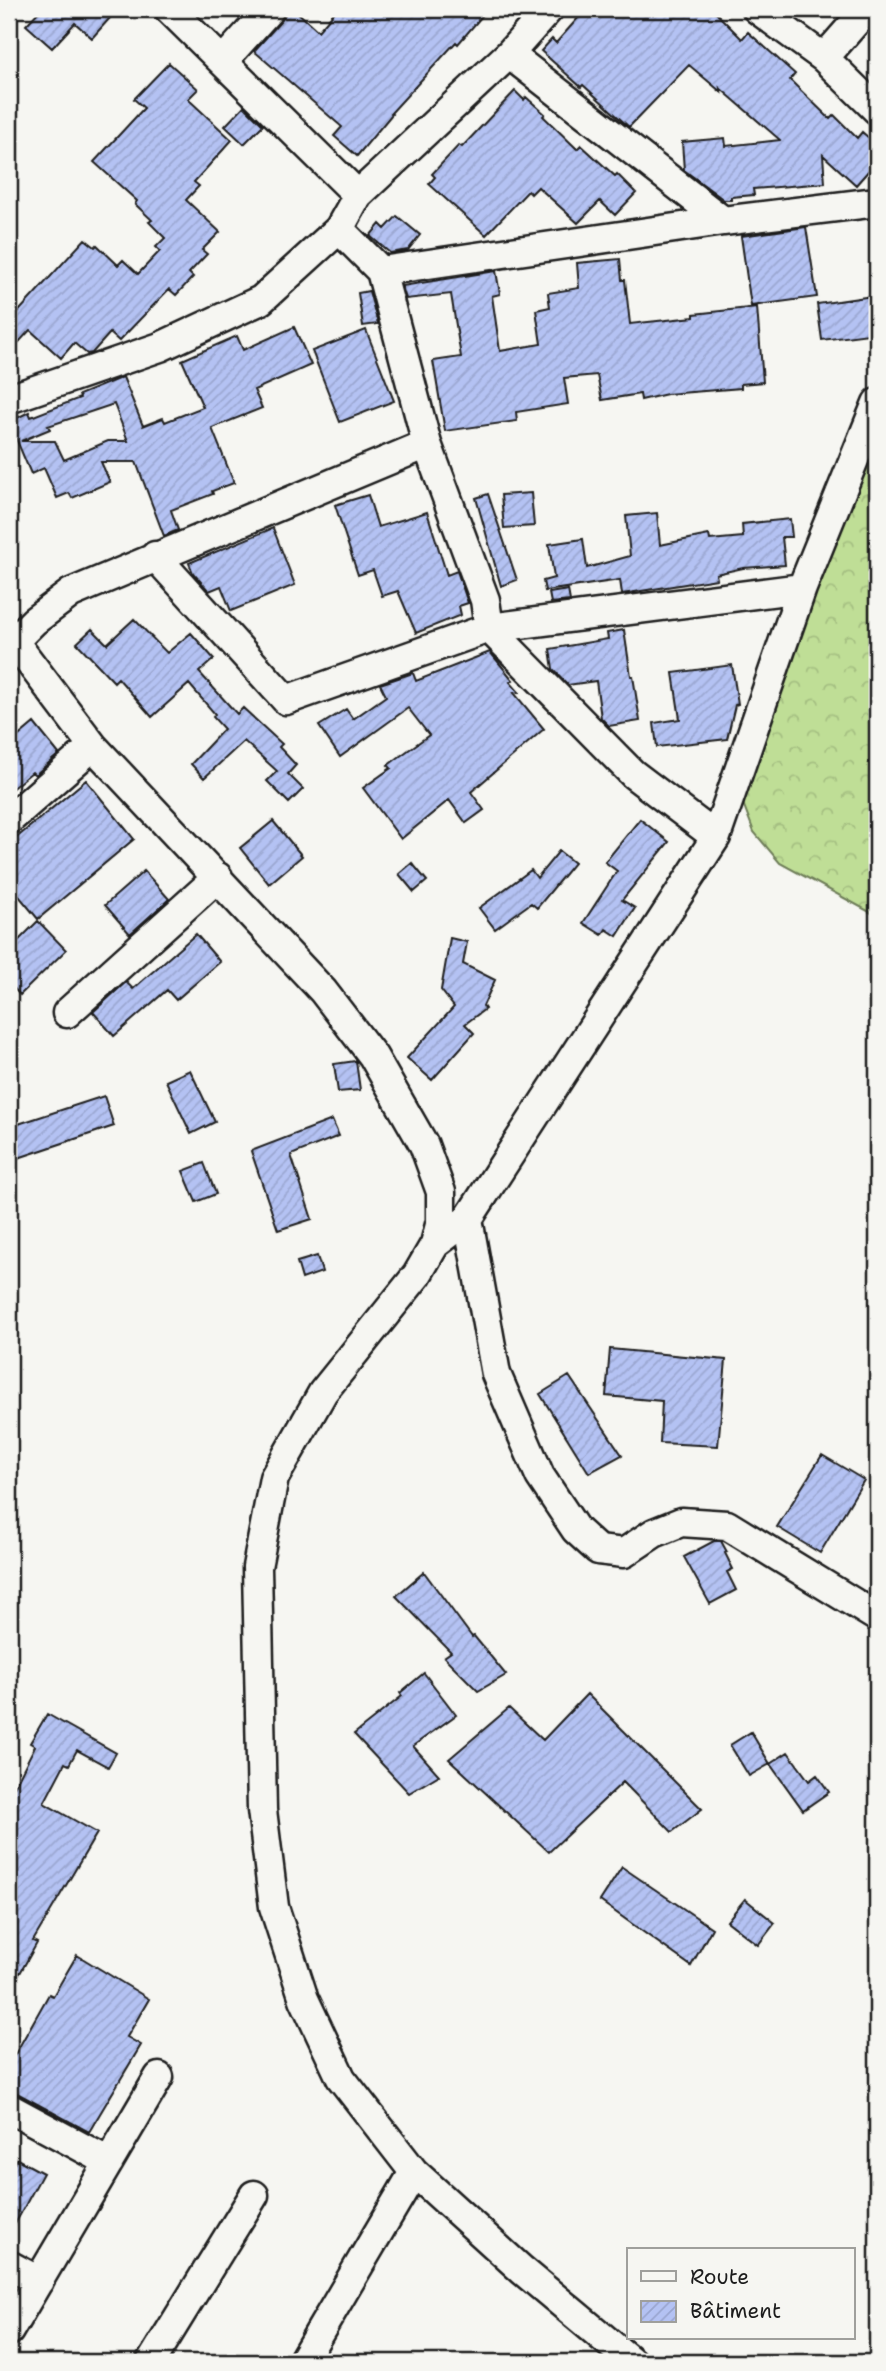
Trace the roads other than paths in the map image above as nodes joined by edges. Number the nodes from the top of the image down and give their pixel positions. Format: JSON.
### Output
{"nodes":[{"id":1,"x":169,"y":9,"type":"edge"},
{"id":2,"x":270,"y":9,"type":"edge"},
{"id":3,"x":548,"y":9,"type":"edge"},
{"id":4,"x":757,"y":9,"type":"edge"},
{"id":5,"x":867,"y":9,"type":"edge"},
{"id":6,"x":509,"y":54,"type":"junction"},
{"id":7,"x":824,"y":58,"type":"junction"},
{"id":8,"x":223,"y":61,"type":"junction"},
{"id":9,"x":877,"y":110,"type":"edge"},
{"id":10,"x":358,"y":195,"type":"junction"},
{"id":11,"x":877,"y":202,"type":"edge"},
{"id":12,"x":723,"y":221,"type":"junction"},
{"id":13,"x":339,"y":229,"type":"junction"},
{"id":14,"x":381,"y":271,"type":"junction"},
{"id":15,"x":9,"y":399,"type":"edge"},
{"id":16,"x":877,"y":403,"type":"edge"},
{"id":17,"x":427,"y":444,"type":"junction"},
{"id":18,"x":155,"y":556,"type":"junction"},
{"id":19,"x":802,"y":588,"type":"junction"},
{"id":20,"x":489,"y":628,"type":"junction"},
{"id":21,"x":11,"y":639,"type":"edge"},
{"id":22,"x":93,"y":746,"type":"junction"},
{"id":23,"x":9,"y":820,"type":"edge"},
{"id":24,"x":716,"y":837,"type":"junction"},
{"id":25,"x":218,"y":877,"type":"junction"},
{"id":26,"x":67,"y":1013,"type":"dead end"},
{"id":27,"x":468,"y":1219,"type":"junction"},
{"id":28,"x":435,"y":1244,"type":"junction"},
{"id":29,"x":877,"y":1617,"type":"edge"},
{"id":30,"x":159,"y":2077,"type":"dead end"},
{"id":31,"x":9,"y":2108,"type":"edge"},
{"id":32,"x":109,"y":2162,"type":"junction"},
{"id":33,"x":414,"y":2172,"type":"junction"},
{"id":34,"x":254,"y":2195,"type":"dead end"},
{"id":35,"x":9,"y":2264,"type":"edge"},
{"id":36,"x":39,"y":2281,"type":"junction"},
{"id":37,"x":9,"y":2331,"type":"edge"},
{"id":38,"x":151,"y":2362,"type":"edge"},
{"id":39,"x":302,"y":2362,"type":"edge"},
{"id":40,"x":632,"y":2362,"type":"edge"}],
"edges":[{"from":1,"to":8,"type":"street"},
{"from":2,"to":8,"type":"street"},
{"from":3,"to":6,"type":"street"},
{"from":4,"to":7,"type":"street"},
{"from":5,"to":7,"type":"street"},
{"from":6,"to":10,"type":"street"},
{"from":6,"to":12,"type":"street"},
{"from":7,"to":9,"type":"street"},
{"from":8,"to":10,"type":"street"},
{"from":10,"to":13,"type":"street"},
{"from":11,"to":12,"type":"street"},
{"from":12,"to":14,"type":"street"},
{"from":13,"to":14,"type":"street"},
{"from":13,"to":15,"type":"street"},
{"from":14,"to":17,"type":"street"},
{"from":16,"to":19,"type":"street"},
{"from":17,"to":18,"type":"street"},
{"from":17,"to":20,"type":"street"},
{"from":18,"to":20,"type":"street"},
{"from":18,"to":21,"type":"street"},
{"from":19,"to":20,"type":"street"},
{"from":19,"to":24,"type":"street"},
{"from":20,"to":24,"type":"street"},
{"from":21,"to":22,"type":"street"},
{"from":22,"to":23,"type":"street"},
{"from":22,"to":25,"type":"street"},
{"from":24,"to":27,"type":"street"},
{"from":25,"to":26,"type":"street"},
{"from":25,"to":28,"type":"street"},
{"from":27,"to":28,"type":"street"},
{"from":27,"to":29,"type":"street"},
{"from":28,"to":33,"type":"street"},
{"from":30,"to":32,"type":"street"},
{"from":31,"to":32,"type":"street"},
{"from":32,"to":36,"type":"street"},
{"from":33,"to":39,"type":"street"},
{"from":33,"to":40,"type":"street"},
{"from":34,"to":38,"type":"street"},
{"from":35,"to":36,"type":"street"},
{"from":36,"to":37,"type":"street"}]}
